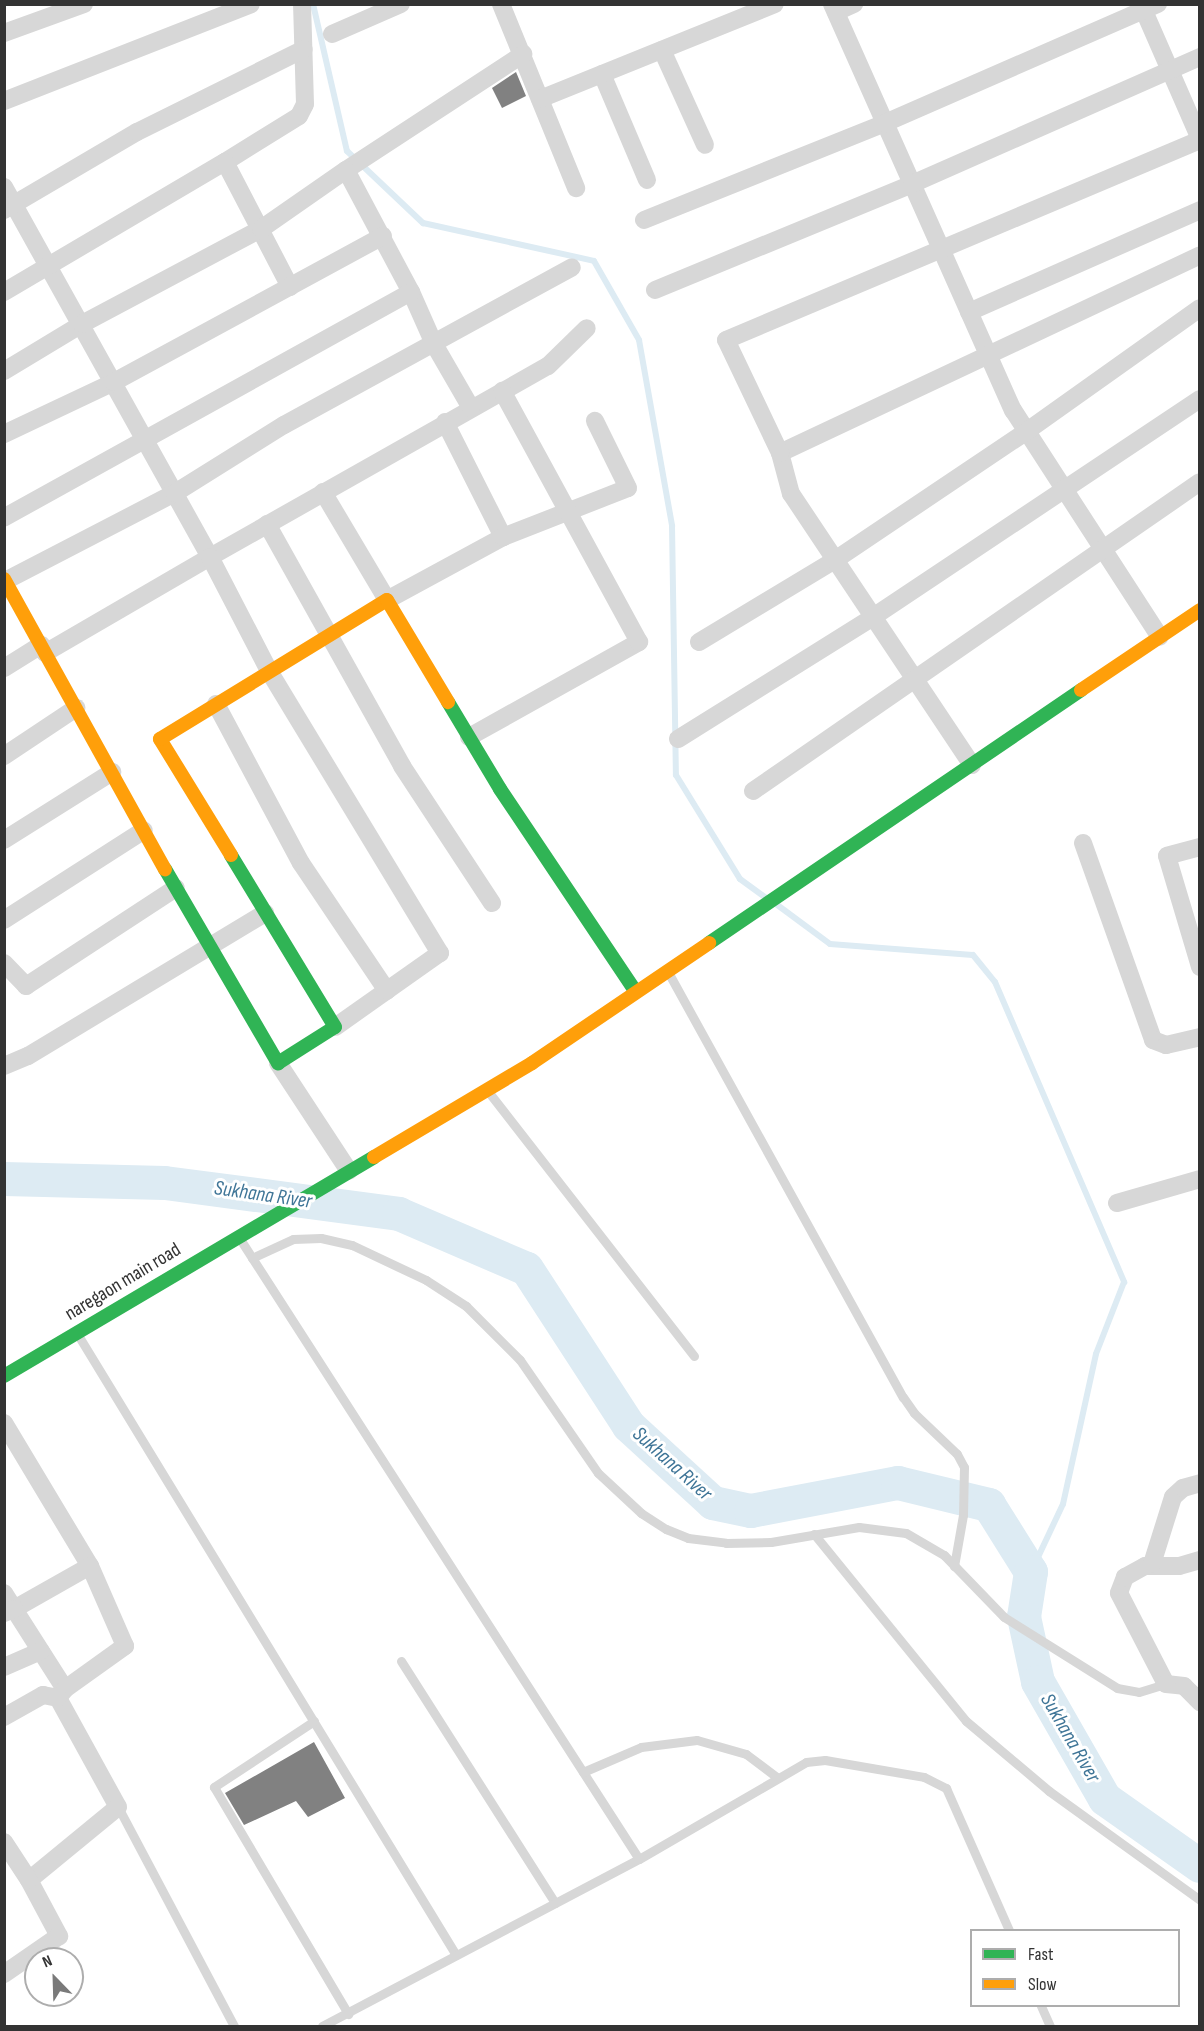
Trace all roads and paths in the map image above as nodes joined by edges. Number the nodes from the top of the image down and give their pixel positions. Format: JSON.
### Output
{"nodes":[{"id":1,"x":84,"y":4,"type":"edge"},
{"id":2,"x":252,"y":4,"type":"edge"},
{"id":3,"x":302,"y":4,"type":"edge"},
{"id":4,"x":401,"y":4,"type":"edge"},
{"id":5,"x":501,"y":4,"type":"edge"},
{"id":6,"x":776,"y":4,"type":"edge"},
{"id":7,"x":855,"y":4,"type":"edge"},
{"id":8,"x":1148,"y":7,"type":"edge"},
{"id":9,"x":834,"y":8,"type":"edge"},
{"id":10,"x":4,"y":33,"type":"edge"},
{"id":11,"x":332,"y":33,"type":"dead end"},
{"id":12,"x":304,"y":49,"type":"junction"},
{"id":13,"x":662,"y":50,"type":"junction"},
{"id":14,"x":523,"y":54,"type":"junction"},
{"id":15,"x":1200,"y":57,"type":"edge"},
{"id":16,"x":1170,"y":70,"type":"junction"},
{"id":17,"x":602,"y":74,"type":"junction"},
{"id":18,"x":540,"y":99,"type":"junction"},
{"id":19,"x":4,"y":101,"type":"edge"},
{"id":20,"x":885,"y":123,"type":"junction"},
{"id":21,"x":1200,"y":140,"type":"edge"},
{"id":22,"x":705,"y":145,"type":"dead end"},
{"id":23,"x":225,"y":162,"type":"junction"},
{"id":24,"x":346,"y":170,"type":"junction"},
{"id":25,"x":647,"y":180,"type":"dead end"},
{"id":26,"x":912,"y":184,"type":"junction"},
{"id":27,"x":4,"y":187,"type":"edge"},
{"id":28,"x":576,"y":188,"type":"dead end"},
{"id":29,"x":10,"y":207,"type":"edge"},
{"id":30,"x":1200,"y":210,"type":"edge"},
{"id":31,"x":644,"y":220,"type":"dead end"},
{"id":32,"x":261,"y":229,"type":"junction"},
{"id":33,"x":383,"y":236,"type":"junction"},
{"id":34,"x":941,"y":248,"type":"junction"},
{"id":35,"x":1200,"y":255,"type":"edge"},
{"id":36,"x":51,"y":267,"type":"junction"},
{"id":37,"x":572,"y":267,"type":"dead end"},
{"id":38,"x":290,"y":287,"type":"junction"},
{"id":39,"x":655,"y":290,"type":"dead end"},
{"id":40,"x":4,"y":292,"type":"edge"},
{"id":41,"x":411,"y":292,"type":"junction"},
{"id":42,"x":1200,"y":308,"type":"edge"},
{"id":43,"x":969,"y":312,"type":"junction"},
{"id":44,"x":82,"y":324,"type":"junction"},
{"id":45,"x":587,"y":328,"type":"dead end"},
{"id":46,"x":434,"y":344,"type":"junction"},
{"id":47,"x":987,"y":352,"type":"junction"},
{"id":48,"x":4,"y":371,"type":"edge"},
{"id":49,"x":114,"y":382,"type":"junction"},
{"id":50,"x":502,"y":391,"type":"junction"},
{"id":51,"x":1200,"y":399,"type":"edge"},
{"id":52,"x":471,"y":408,"type":"junction"},
{"id":53,"x":595,"y":421,"type":"dead end"},
{"id":54,"x":445,"y":422,"type":"junction"},
{"id":55,"x":1027,"y":431,"type":"junction"},
{"id":56,"x":4,"y":434,"type":"edge"},
{"id":57,"x":145,"y":438,"type":"junction"},
{"id":58,"x":780,"y":453,"type":"junction"},
{"id":59,"x":1200,"y":483,"type":"edge"},
{"id":60,"x":1065,"y":491,"type":"junction"},
{"id":61,"x":323,"y":492,"type":"junction"},
{"id":62,"x":175,"y":493,"type":"junction"},
{"id":63,"x":566,"y":511,"type":"junction"},
{"id":64,"x":4,"y":518,"type":"edge"},
{"id":65,"x":267,"y":524,"type":"junction"},
{"id":66,"x":503,"y":537,"type":"junction"},
{"id":67,"x":1104,"y":550,"type":"junction"},
{"id":68,"x":210,"y":557,"type":"junction"},
{"id":69,"x":835,"y":560,"type":"junction"},
{"id":70,"x":5,"y":580,"type":"edge"},
{"id":71,"x":387,"y":600,"type":"junction"},
{"id":72,"x":1200,"y":610,"type":"edge"},
{"id":73,"x":873,"y":617,"type":"junction"},
{"id":74,"x":328,"y":636,"type":"junction"},
{"id":75,"x":1160,"y":637,"type":"junction"},
{"id":76,"x":699,"y":642,"type":"dead end"},
{"id":77,"x":43,"y":649,"type":"junction"},
{"id":78,"x":4,"y":668,"type":"edge"},
{"id":79,"x":269,"y":671,"type":"junction"},
{"id":80,"x":915,"y":680,"type":"junction"},
{"id":81,"x":216,"y":704,"type":"junction"},
{"id":82,"x":76,"y":708,"type":"junction"},
{"id":83,"x":469,"y":737,"type":"junction"},
{"id":84,"x":678,"y":739,"type":"dead end"},
{"id":85,"x":4,"y":756,"type":"edge"},
{"id":86,"x":972,"y":765,"type":"junction"},
{"id":87,"x":112,"y":772,"type":"junction"},
{"id":88,"x":753,"y":791,"type":"dead end"},
{"id":89,"x":144,"y":830,"type":"junction"},
{"id":90,"x":4,"y":840,"type":"edge"},
{"id":91,"x":1083,"y":843,"type":"dead end"},
{"id":92,"x":1200,"y":847,"type":"edge"},
{"id":93,"x":176,"y":888,"type":"junction"},
{"id":94,"x":492,"y":903,"type":"dead end"},
{"id":95,"x":265,"y":913,"type":"junction"},
{"id":96,"x":4,"y":920,"type":"edge"},
{"id":97,"x":211,"y":945,"type":"junction"},
{"id":98,"x":4,"y":963,"type":"edge"},
{"id":99,"x":1200,"y":967,"type":"edge"},
{"id":100,"x":667,"y":971,"type":"junction"},
{"id":101,"x":387,"y":991,"type":"junction"},
{"id":102,"x":636,"y":992,"type":"junction"},
{"id":103,"x":335,"y":1026,"type":"junction"},
{"id":104,"x":1200,"y":1037,"type":"edge"},
{"id":105,"x":278,"y":1063,"type":"junction"},
{"id":106,"x":4,"y":1066,"type":"edge"},
{"id":107,"x":486,"y":1089,"type":"junction"},
{"id":108,"x":350,"y":1171,"type":"junction"},
{"id":109,"x":1200,"y":1179,"type":"edge"},
{"id":110,"x":1117,"y":1203,"type":"dead end"},
{"id":111,"x":239,"y":1237,"type":"junction"},
{"id":112,"x":252,"y":1258,"type":"junction"},
{"id":113,"x":77,"y":1333,"type":"junction"},
{"id":114,"x":694,"y":1356,"type":"dead end"},
{"id":115,"x":4,"y":1376,"type":"edge"},
{"id":116,"x":4,"y":1423,"type":"edge"},
{"id":117,"x":1200,"y":1483,"type":"edge"},
{"id":118,"x":814,"y":1534,"type":"junction"},
{"id":119,"x":1200,"y":1560,"type":"edge"},
{"id":120,"x":1152,"y":1564,"type":"junction"},
{"id":121,"x":90,"y":1566,"type":"junction"},
{"id":122,"x":954,"y":1566,"type":"junction"},
{"id":123,"x":4,"y":1593,"type":"edge"},
{"id":124,"x":9,"y":1611,"type":"edge"},
{"id":125,"x":41,"y":1651,"type":"junction"},
{"id":126,"x":401,"y":1662,"type":"dead end"},
{"id":127,"x":4,"y":1667,"type":"edge"},
{"id":128,"x":1166,"y":1684,"type":"junction"},
{"id":129,"x":61,"y":1694,"type":"junction"},
{"id":130,"x":1200,"y":1702,"type":"edge"},
{"id":131,"x":4,"y":1717,"type":"edge"},
{"id":132,"x":314,"y":1721,"type":"junction"},
{"id":133,"x":583,"y":1772,"type":"junction"},
{"id":134,"x":776,"y":1777,"type":"junction"},
{"id":135,"x":118,"y":1807,"type":"junction"},
{"id":136,"x":4,"y":1842,"type":"edge"},
{"id":137,"x":639,"y":1860,"type":"junction"},
{"id":138,"x":28,"y":1880,"type":"junction"},
{"id":139,"x":1200,"y":1900,"type":"edge"},
{"id":140,"x":555,"y":1903,"type":"junction"},
{"id":141,"x":1009,"y":1929,"type":"edge"},
{"id":142,"x":456,"y":1954,"type":"junction"},
{"id":143,"x":4,"y":1974,"type":"edge"},
{"id":144,"x":1041,"y":2007,"type":"edge"},
{"id":145,"x":348,"y":2014,"type":"junction"},
{"id":146,"x":234,"y":2026,"type":"edge"},
{"id":147,"x":322,"y":2026,"type":"edge"},
{"id":148,"x":1050,"y":2026,"type":"edge"}],
"edges":[{"from":1,"to":10,"type":"street"},
{"from":2,"to":19,"type":"street"},
{"from":3,"to":12,"type":"street"},
{"from":4,"to":11,"type":"street"},
{"from":5,"to":14,"type":"street"},
{"from":6,"to":13,"type":"street"},
{"from":7,"to":9,"type":"street"},
{"from":8,"to":16,"type":"street"},
{"from":8,"to":20,"type":"street"},
{"from":9,"to":20,"type":"street"},
{"from":12,"to":23,"type":"street"},
{"from":12,"to":29,"type":"street"},
{"from":13,"to":17,"type":"street"},
{"from":13,"to":22,"type":"street"},
{"from":14,"to":18,"type":"street"},
{"from":14,"to":24,"type":"street"},
{"from":15,"to":16,"type":"street"},
{"from":16,"to":21,"type":"street"},
{"from":16,"to":26,"type":"street"},
{"from":17,"to":18,"type":"street"},
{"from":17,"to":25,"type":"street"},
{"from":18,"to":28,"type":"street"},
{"from":20,"to":26,"type":"street"},
{"from":20,"to":31,"type":"street"},
{"from":21,"to":34,"type":"street"},
{"from":23,"to":32,"type":"street"},
{"from":23,"to":36,"type":"street"},
{"from":24,"to":32,"type":"street"},
{"from":24,"to":33,"type":"street"},
{"from":26,"to":34,"type":"street"},
{"from":26,"to":39,"type":"street"},
{"from":27,"to":29,"type":"street"},
{"from":29,"to":36,"type":"street"},
{"from":30,"to":43,"type":"street"},
{"from":32,"to":38,"type":"street"},
{"from":32,"to":44,"type":"street"},
{"from":33,"to":38,"type":"street"},
{"from":33,"to":41,"type":"street"},
{"from":34,"to":43,"type":"street"},
{"from":34,"to":58,"type":"street"},
{"from":35,"to":47,"type":"street"},
{"from":36,"to":40,"type":"street"},
{"from":36,"to":44,"type":"street"},
{"from":37,"to":46,"type":"street"},
{"from":38,"to":49,"type":"street"},
{"from":41,"to":46,"type":"street"},
{"from":41,"to":57,"type":"street"},
{"from":42,"to":55,"type":"street"},
{"from":43,"to":47,"type":"street"},
{"from":44,"to":48,"type":"street"},
{"from":44,"to":49,"type":"street"},
{"from":45,"to":50,"type":"street"},
{"from":46,"to":52,"type":"street"},
{"from":46,"to":62,"type":"street"},
{"from":47,"to":55,"type":"street"},
{"from":47,"to":58,"type":"street"},
{"from":49,"to":56,"type":"street"},
{"from":49,"to":57,"type":"street"},
{"from":50,"to":52,"type":"street"},
{"from":50,"to":63,"type":"street"},
{"from":51,"to":60,"type":"street"},
{"from":52,"to":54,"type":"street"},
{"from":53,"to":63,"type":"street"},
{"from":54,"to":61,"type":"street"},
{"from":54,"to":66,"type":"street"},
{"from":55,"to":60,"type":"street"},
{"from":55,"to":69,"type":"street"},
{"from":57,"to":62,"type":"street"},
{"from":57,"to":64,"type":"street"},
{"from":58,"to":69,"type":"street"},
{"from":59,"to":67,"type":"street"},
{"from":60,"to":67,"type":"street"},
{"from":60,"to":73,"type":"street"},
{"from":61,"to":65,"type":"street"},
{"from":61,"to":71,"type":"street"},
{"from":62,"to":68,"type":"street"},
{"from":62,"to":70,"type":"street"},
{"from":63,"to":66,"type":"street"},
{"from":63,"to":83,"type":"street"},
{"from":65,"to":68,"type":"street"},
{"from":65,"to":74,"type":"street"},
{"from":66,"to":71,"type":"street"},
{"from":67,"to":75,"type":"street"},
{"from":67,"to":80,"type":"street"},
{"from":68,"to":77,"type":"street"},
{"from":68,"to":79,"type":"street"},
{"from":69,"to":73,"type":"street"},
{"from":69,"to":76,"type":"street"},
{"from":70,"to":77,"type":"street"},
{"from":71,"to":74,"type":"street"},
{"from":71,"to":83,"type":"street"},
{"from":72,"to":75,"type":"street","name":"naregaon main road"},
{"from":73,"to":80,"type":"street"},
{"from":73,"to":84,"type":"street"},
{"from":74,"to":79,"type":"street"},
{"from":74,"to":94,"type":"street"},
{"from":75,"to":86,"type":"street","name":"naregaon main road"},
{"from":77,"to":78,"type":"street"},
{"from":77,"to":82,"type":"street"},
{"from":79,"to":81,"type":"street"},
{"from":79,"to":101,"type":"street"},
{"from":80,"to":86,"type":"street"},
{"from":80,"to":88,"type":"street"},
{"from":81,"to":95,"type":"street"},
{"from":81,"to":101,"type":"street"},
{"from":82,"to":85,"type":"street"},
{"from":82,"to":87,"type":"street"},
{"from":83,"to":102,"type":"street"},
{"from":86,"to":100,"type":"street","name":"naregaon main road"},
{"from":87,"to":89,"type":"street"},
{"from":87,"to":90,"type":"street"},
{"from":89,"to":93,"type":"street"},
{"from":89,"to":96,"type":"street"},
{"from":91,"to":104,"type":"street"},
{"from":92,"to":99,"type":"street"},
{"from":93,"to":97,"type":"street"},
{"from":93,"to":98,"type":"street"},
{"from":95,"to":97,"type":"street"},
{"from":95,"to":103,"type":"street"},
{"from":97,"to":105,"type":"street"},
{"from":97,"to":106,"type":"street"},
{"from":100,"to":102,"type":"street","name":"naregaon main road"},
{"from":100,"to":122,"type":"lane"},
{"from":101,"to":103,"type":"street"},
{"from":102,"to":107,"type":"street","name":"naregaon main road"},
{"from":103,"to":105,"type":"street"},
{"from":105,"to":108,"type":"street"},
{"from":107,"to":108,"type":"street","name":"naregaon main road"},
{"from":107,"to":114,"type":"lane"},
{"from":108,"to":111,"type":"street","name":"naregaon main road"},
{"from":109,"to":110,"type":"street"},
{"from":111,"to":112,"type":"lane"},
{"from":111,"to":113,"type":"street","name":"naregaon main road"},
{"from":112,"to":118,"type":"lane"},
{"from":112,"to":133,"type":"lane"},
{"from":113,"to":115,"type":"street","name":"naregaon main road"},
{"from":113,"to":132,"type":"lane"},
{"from":116,"to":121,"type":"street"},
{"from":117,"to":120,"type":"street"},
{"from":118,"to":122,"type":"lane"},
{"from":118,"to":139,"type":"lane"},
{"from":119,"to":120,"type":"street"},
{"from":120,"to":128,"type":"street"},
{"from":121,"to":124,"type":"street"},
{"from":121,"to":129,"type":"street"},
{"from":122,"to":128,"type":"lane"},
{"from":123,"to":124,"type":"street"},
{"from":124,"to":125,"type":"street"},
{"from":125,"to":127,"type":"street"},
{"from":125,"to":129,"type":"street"},
{"from":126,"to":140,"type":"lane"},
{"from":128,"to":130,"type":"street"},
{"from":129,"to":131,"type":"street"},
{"from":129,"to":135,"type":"street"},
{"from":132,"to":142,"type":"lane"},
{"from":132,"to":145,"type":"lane"},
{"from":133,"to":134,"type":"lane"},
{"from":133,"to":137,"type":"lane"},
{"from":134,"to":137,"type":"lane"},
{"from":134,"to":141,"type":"lane"},
{"from":135,"to":138,"type":"street"},
{"from":135,"to":146,"type":"lane"},
{"from":136,"to":138,"type":"street"},
{"from":137,"to":140,"type":"lane"},
{"from":138,"to":143,"type":"street"},
{"from":140,"to":142,"type":"lane"},
{"from":142,"to":145,"type":"lane"},
{"from":144,"to":148,"type":"lane"},
{"from":145,"to":147,"type":"lane"}]}
